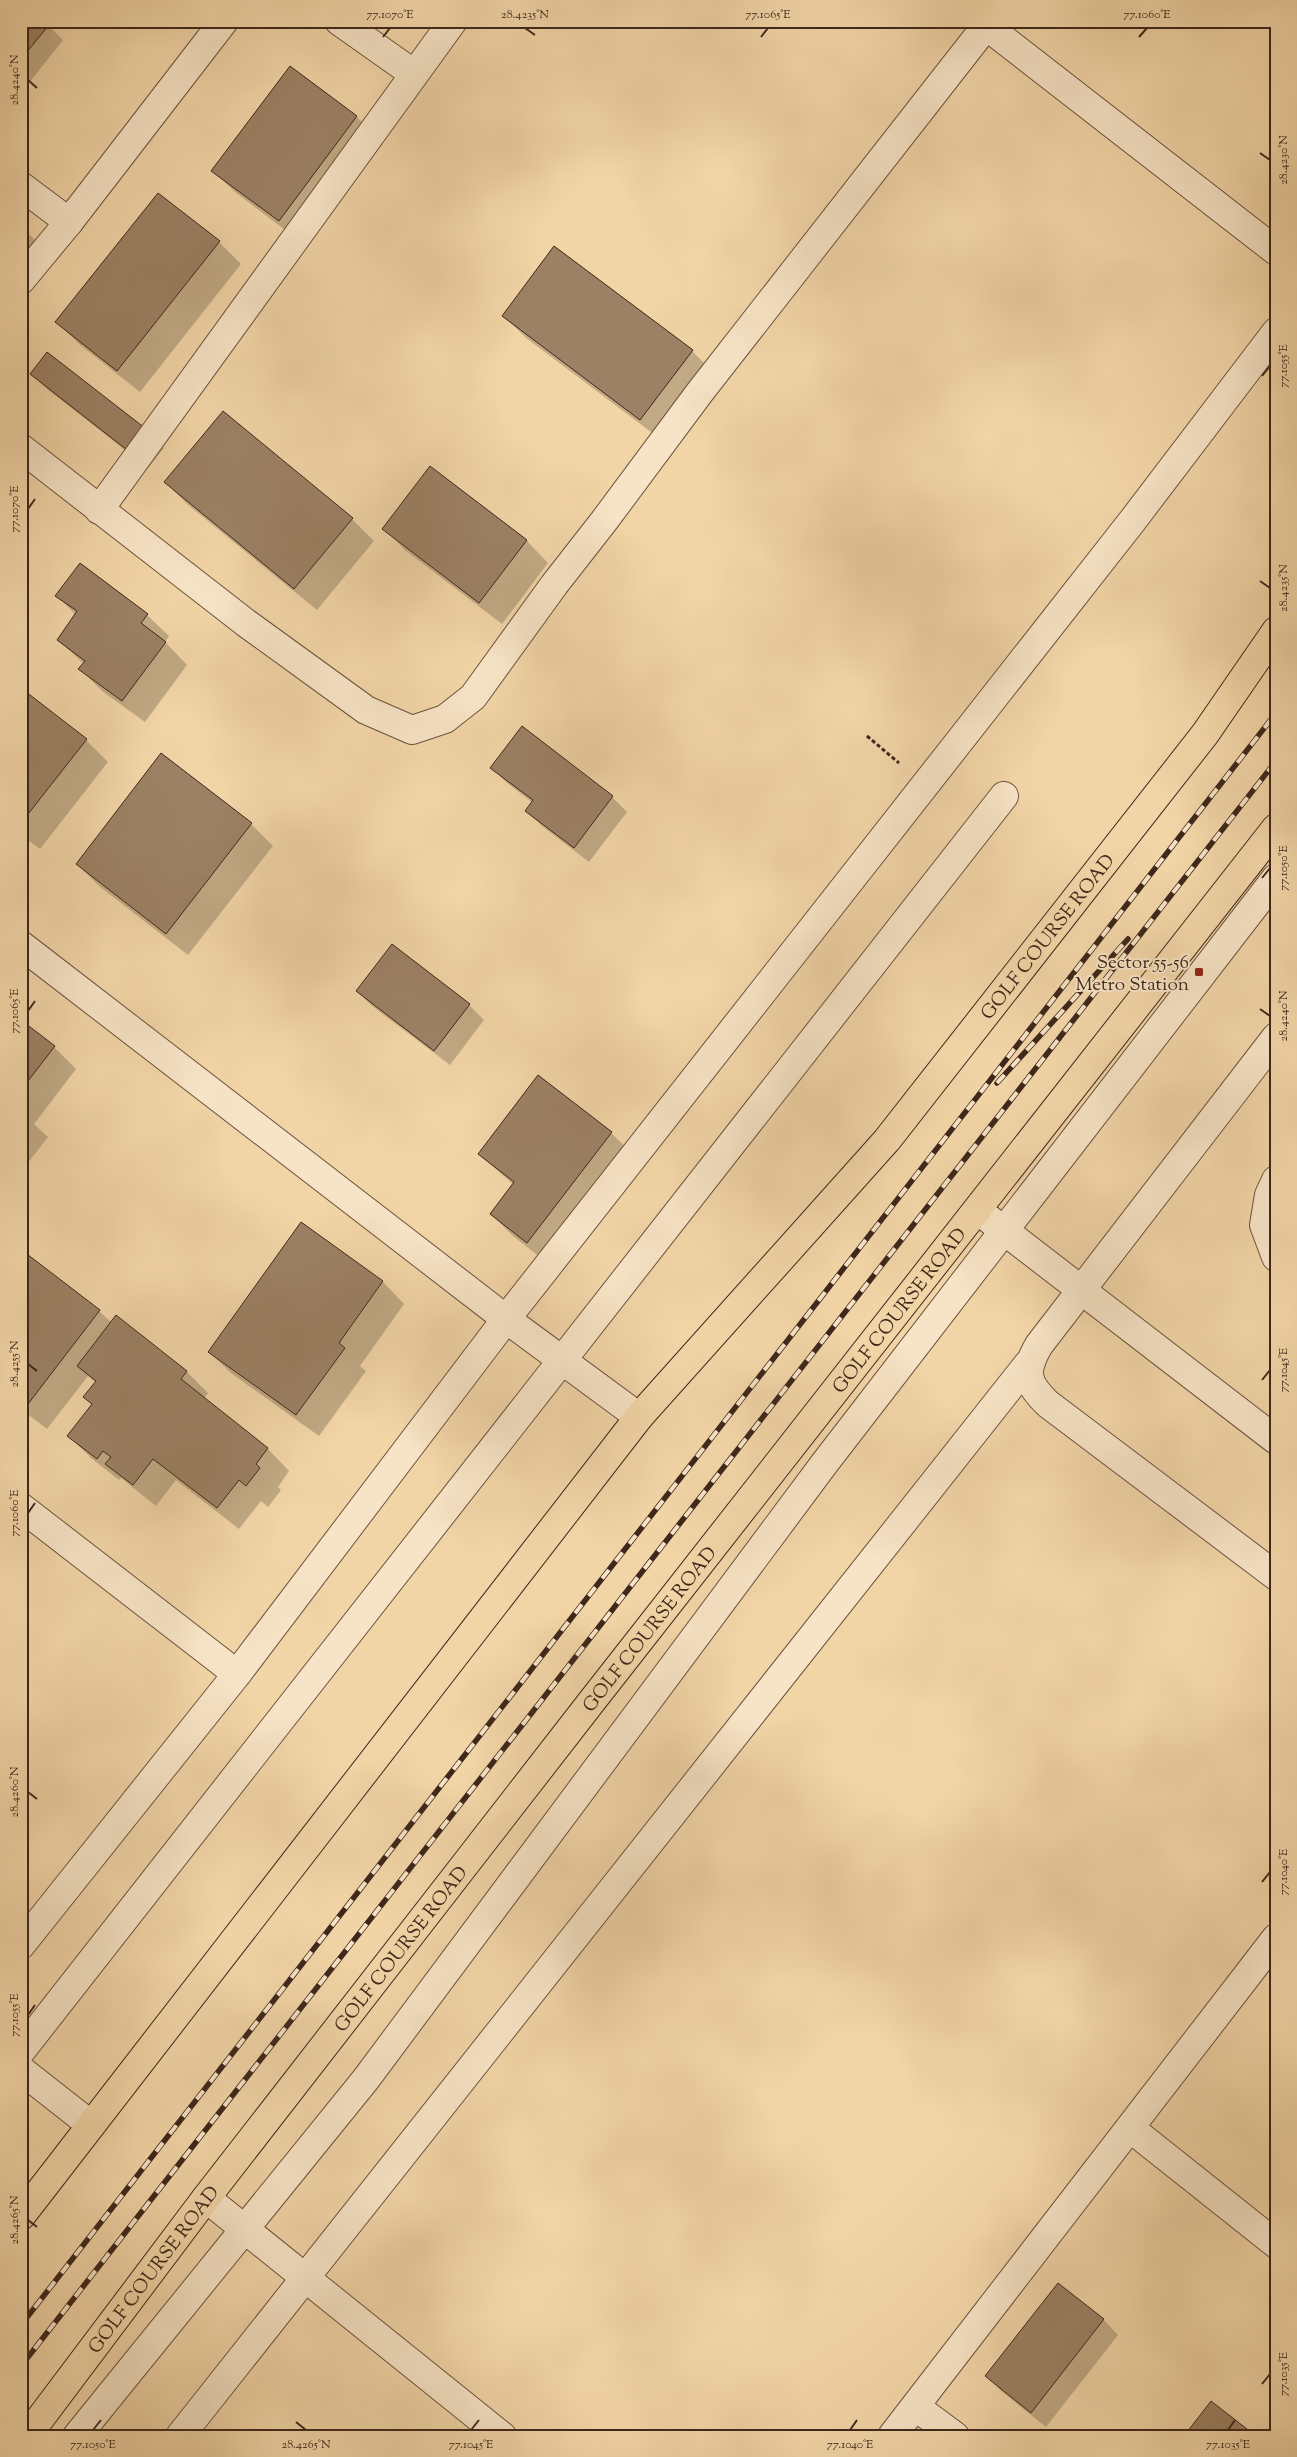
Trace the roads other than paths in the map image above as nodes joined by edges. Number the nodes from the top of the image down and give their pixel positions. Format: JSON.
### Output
{"nodes":[{"id":1,"x":224,"y":21,"type":"edge"},
{"id":2,"x":339,"y":21,"type":"edge"},
{"id":3,"x":453,"y":21,"type":"edge"},
{"id":4,"x":983,"y":23,"type":"edge"},
{"id":5,"x":414,"y":74,"type":"junction"},
{"id":6,"x":21,"y":186,"type":"edge"},
{"id":7,"x":69,"y":222,"type":"junction"},
{"id":8,"x":1276,"y":252,"type":"edge"},
{"id":9,"x":21,"y":280,"type":"edge"},
{"id":10,"x":1276,"y":332,"type":"edge"},
{"id":11,"x":21,"y":448,"type":"edge"},
{"id":12,"x":99,"y":510,"type":"junction"},
{"id":13,"x":1276,"y":630,"type":"edge"},
{"id":14,"x":1004,"y":796,"type":"dead end"},
{"id":15,"x":1276,"y":828,"type":"edge"},
{"id":16,"x":1276,"y":878,"type":"edge"},
{"id":17,"x":21,"y":945,"type":"edge"},
{"id":18,"x":1276,"y":1037,"type":"edge"},
{"id":19,"x":1276,"y":1180,"type":"edge"},
{"id":20,"x":978,"y":1210,"type":"junction"},
{"id":21,"x":1004,"y":1230,"type":"junction"},
{"id":22,"x":1276,"y":1257,"type":"edge"},
{"id":23,"x":1082,"y":1291,"type":"junction"},
{"id":24,"x":506,"y":1319,"type":"junction"},
{"id":25,"x":563,"y":1360,"type":"junction"},
{"id":26,"x":1028,"y":1364,"type":"junction"},
{"id":27,"x":639,"y":1417,"type":"junction"},
{"id":28,"x":1276,"y":1440,"type":"edge"},
{"id":29,"x":21,"y":1507,"type":"edge"},
{"id":30,"x":1276,"y":1576,"type":"edge"},
{"id":31,"x":237,"y":1674,"type":"junction"},
{"id":32,"x":1276,"y":1938,"type":"edge"},
{"id":33,"x":21,"y":1944,"type":"edge"},
{"id":34,"x":21,"y":2052,"type":"edge"},
{"id":35,"x":21,"y":2070,"type":"edge"},
{"id":36,"x":91,"y":2125,"type":"junction"},
{"id":37,"x":1130,"y":2128,"type":"junction"},
{"id":38,"x":206,"y":2198,"type":"junction"},
{"id":39,"x":21,"y":2216,"type":"edge"},
{"id":40,"x":245,"y":2229,"type":"junction"},
{"id":41,"x":1276,"y":2244,"type":"edge"},
{"id":42,"x":306,"y":2278,"type":"junction"},
{"id":43,"x":916,"y":2407,"type":"junction"},
{"id":44,"x":27,"y":2436,"type":"edge"},
{"id":45,"x":77,"y":2436,"type":"edge"},
{"id":46,"x":180,"y":2436,"type":"edge"},
{"id":47,"x":502,"y":2436,"type":"edge"},
{"id":48,"x":892,"y":2436,"type":"edge"},
{"id":49,"x":955,"y":2436,"type":"edge"}],
"edges":[{"from":1,"to":7,"type":"street"},
{"from":2,"to":5,"type":"street"},
{"from":3,"to":5,"type":"street"},
{"from":4,"to":8,"type":"street"},
{"from":4,"to":12,"type":"street"},
{"from":5,"to":12,"type":"street"},
{"from":6,"to":7,"type":"street"},
{"from":7,"to":9,"type":"street"},
{"from":10,"to":24,"type":"street"},
{"from":11,"to":12,"type":"street"},
{"from":13,"to":27,"type":"main road","name":"GOLF COURSE ROAD"},
{"from":14,"to":25,"type":"street"},
{"from":15,"to":20,"type":"main road","name":"GOLF COURSE ROAD"},
{"from":16,"to":21,"type":"street"},
{"from":17,"to":24,"type":"street"},
{"from":18,"to":23,"type":"street"},
{"from":19,"to":22,"type":"street"},
{"from":20,"to":21,"type":"street"},
{"from":20,"to":38,"type":"main road","name":"GOLF COURSE ROAD"},
{"from":21,"to":23,"type":"street"},
{"from":21,"to":40,"type":"street"},
{"from":23,"to":26,"type":"street"},
{"from":23,"to":28,"type":"street"},
{"from":24,"to":25,"type":"street"},
{"from":24,"to":31,"type":"street"},
{"from":25,"to":27,"type":"street"},
{"from":25,"to":34,"type":"street"},
{"from":26,"to":30,"type":"street"},
{"from":26,"to":42,"type":"street"},
{"from":27,"to":36,"type":"main road","name":"GOLF COURSE ROAD"},
{"from":29,"to":31,"type":"street"},
{"from":31,"to":33,"type":"street"},
{"from":32,"to":37,"type":"street"},
{"from":35,"to":36,"type":"street"},
{"from":36,"to":39,"type":"main road","name":"GOLF COURSE ROAD"},
{"from":37,"to":41,"type":"street"},
{"from":37,"to":43,"type":"street"},
{"from":38,"to":40,"type":"street"},
{"from":38,"to":44,"type":"main road","name":"GOLF COURSE ROAD"},
{"from":40,"to":42,"type":"street"},
{"from":40,"to":45,"type":"street"},
{"from":42,"to":46,"type":"street"},
{"from":42,"to":47,"type":"street"},
{"from":43,"to":48,"type":"street"},
{"from":43,"to":49,"type":"street"}]}
